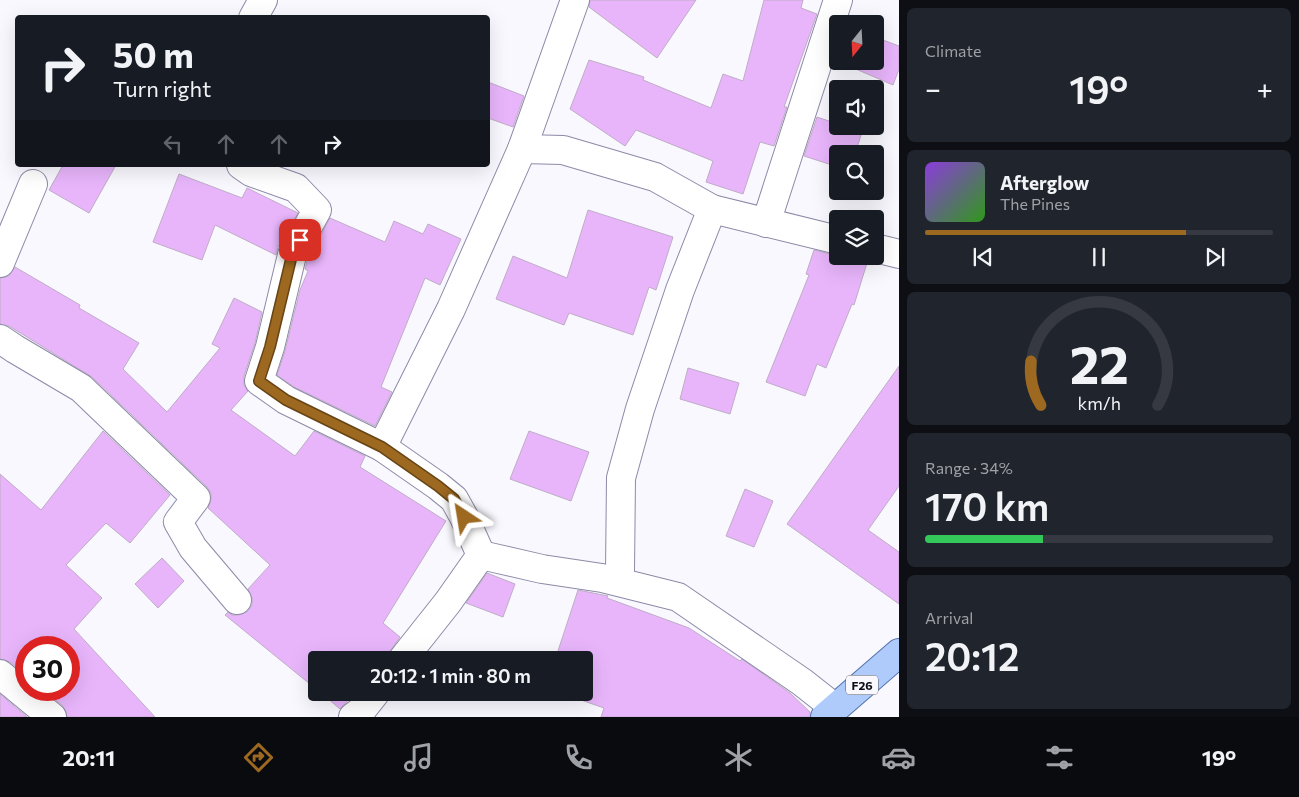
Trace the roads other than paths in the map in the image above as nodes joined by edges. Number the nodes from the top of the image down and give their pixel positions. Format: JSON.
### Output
{"nodes":[{"id":1,"x":262,"y":0,"type":"edge"},
{"id":2,"x":575,"y":0,"type":"edge"},
{"id":3,"x":838,"y":0,"type":"edge"},
{"id":4,"x":255,"y":15,"type":"edge"},
{"id":5,"x":522,"y":149,"type":"junction"},
{"id":6,"x":244,"y":167,"type":"edge"},
{"id":7,"x":32,"y":184,"type":"dead end"},
{"id":8,"x":712,"y":209,"type":"junction"},
{"id":9,"x":766,"y":223,"type":"junction"},
{"id":10,"x":829,"y":238,"type":"edge"},
{"id":11,"x":884,"y":250,"type":"edge"},
{"id":12,"x":899,"y":254,"type":"edge"},
{"id":13,"x":0,"y":263,"type":"edge"},
{"id":14,"x":0,"y":339,"type":"edge"},
{"id":15,"x":382,"y":447,"type":"junction"},
{"id":16,"x":480,"y":554,"type":"junction"},
{"id":17,"x":620,"y":571,"type":"dead end"},
{"id":18,"x":236,"y":600,"type":"dead end"},
{"id":19,"x":409,"y":651,"type":"edge"},
{"id":20,"x":899,"y":653,"type":"edge"},
{"id":21,"x":0,"y":674,"type":"edge"},
{"id":22,"x":369,"y":701,"type":"edge"},
{"id":23,"x":830,"y":712,"type":"edge"},
{"id":24,"x":52,"y":717,"type":"edge"},
{"id":25,"x":353,"y":717,"type":"edge"}],
"edges":[{"from":1,"to":4,"type":"street"},
{"from":2,"to":5,"type":"street"},
{"from":3,"to":9,"type":"street"},
{"from":5,"to":8,"type":"street"},
{"from":5,"to":15,"type":"street"},
{"from":6,"to":15,"type":"street"},
{"from":7,"to":13,"type":"street"},
{"from":8,"to":9,"type":"street"},
{"from":8,"to":17,"type":"street"},
{"from":9,"to":10,"type":"street"},
{"from":11,"to":12,"type":"street"},
{"from":14,"to":18,"type":"street"},
{"from":15,"to":16,"type":"street"},
{"from":16,"to":19,"type":"street"},
{"from":16,"to":23,"type":"street"},
{"from":20,"to":23,"type":"main road","number":"F26"},
{"from":21,"to":24,"type":"street"},
{"from":22,"to":25,"type":"street"}]}
